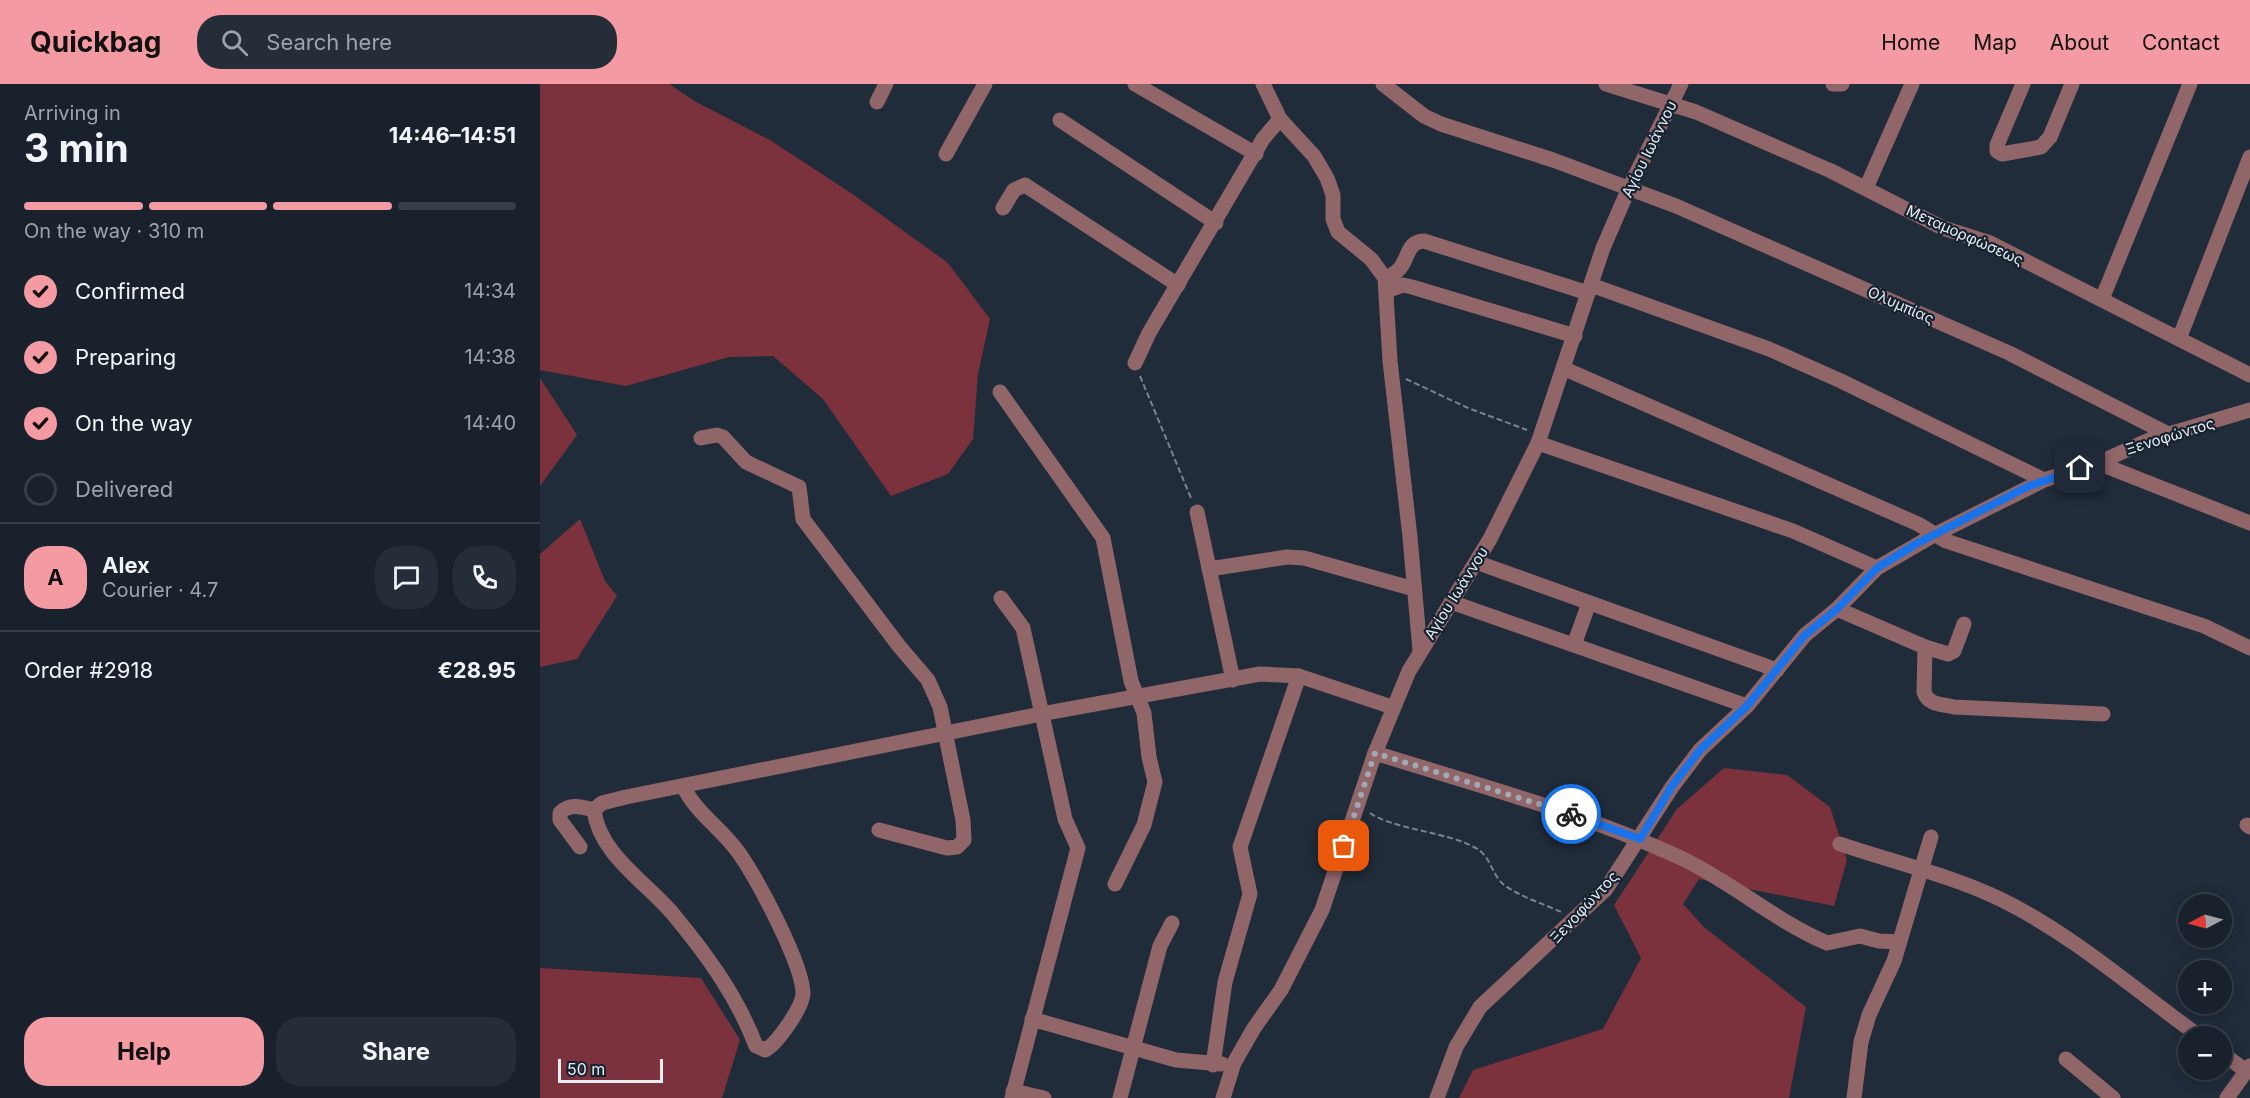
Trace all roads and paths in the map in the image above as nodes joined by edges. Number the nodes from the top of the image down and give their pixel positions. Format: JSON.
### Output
{"nodes":[{"id":1,"x":886,"y":84,"type":"edge"},
{"id":2,"x":985,"y":84,"type":"edge"},
{"id":3,"x":1135,"y":84,"type":"edge"},
{"id":4,"x":1263,"y":84,"type":"edge"},
{"id":5,"x":1383,"y":84,"type":"edge"},
{"id":6,"x":1606,"y":84,"type":"edge"},
{"id":7,"x":1681,"y":84,"type":"edge"},
{"id":8,"x":1833,"y":84,"type":"edge"},
{"id":9,"x":1842,"y":84,"type":"edge"},
{"id":10,"x":1912,"y":84,"type":"edge"},
{"id":11,"x":2023,"y":84,"type":"edge"},
{"id":12,"x":2072,"y":84,"type":"edge"},
{"id":13,"x":2190,"y":84,"type":"edge"},
{"id":14,"x":877,"y":102,"type":"dead end"},
{"id":15,"x":1671,"y":104,"type":"junction"},
{"id":16,"x":1280,"y":119,"type":"junction"},
{"id":17,"x":1060,"y":120,"type":"dead end"},
{"id":18,"x":946,"y":154,"type":"dead end"},
{"id":19,"x":1256,"y":154,"type":"junction"},
{"id":20,"x":2250,"y":157,"type":"edge"},
{"id":21,"x":1629,"y":188,"type":"junction"},
{"id":22,"x":1866,"y":188,"type":"junction"},
{"id":23,"x":1002,"y":208,"type":"dead end"},
{"id":24,"x":1216,"y":223,"type":"junction"},
{"id":25,"x":1386,"y":284,"type":"junction"},
{"id":26,"x":1178,"y":285,"type":"junction"},
{"id":27,"x":1589,"y":289,"type":"junction"},
{"id":28,"x":2102,"y":299,"type":"junction"},
{"id":29,"x":1575,"y":336,"type":"junction"},
{"id":30,"x":2179,"y":339,"type":"junction"},
{"id":31,"x":1135,"y":363,"type":"joint"},
{"id":32,"x":1565,"y":369,"type":"junction"},
{"id":33,"x":2250,"y":375,"type":"edge"},
{"id":34,"x":1392,"y":376,"type":"junction"},
{"id":35,"x":1000,"y":392,"type":"dead end"},
{"id":36,"x":2250,"y":410,"type":"edge"},
{"id":37,"x":2168,"y":434,"type":"junction"},
{"id":38,"x":701,"y":438,"type":"dead end"},
{"id":39,"x":1540,"y":439,"type":"junction"},
{"id":40,"x":2098,"y":463,"type":"junction"},
{"id":41,"x":2044,"y":480,"type":"junction"},
{"id":42,"x":1197,"y":512,"type":"joint"},
{"id":43,"x":2250,"y":523,"type":"edge"},
{"id":44,"x":1934,"y":535,"type":"junction"},
{"id":45,"x":1476,"y":562,"type":"junction"},
{"id":46,"x":1209,"y":568,"type":"junction"},
{"id":47,"x":1877,"y":568,"type":"junction"},
{"id":48,"x":1414,"y":589,"type":"junction"},
{"id":49,"x":1001,"y":598,"type":"dead end"},
{"id":50,"x":1451,"y":602,"type":"junction"},
{"id":51,"x":1589,"y":603,"type":"junction"},
{"id":52,"x":1837,"y":609,"type":"junction"},
{"id":53,"x":1964,"y":624,"type":"dead end"},
{"id":54,"x":1574,"y":645,"type":"junction"},
{"id":55,"x":1925,"y":647,"type":"junction"},
{"id":56,"x":2250,"y":648,"type":"edge"},
{"id":57,"x":1420,"y":651,"type":"junction"},
{"id":58,"x":1777,"y":670,"type":"junction"},
{"id":59,"x":1299,"y":676,"type":"junction"},
{"id":60,"x":1233,"y":680,"type":"junction"},
{"id":61,"x":1138,"y":696,"type":"junction"},
{"id":62,"x":1392,"y":706,"type":"junction"},
{"id":63,"x":1747,"y":706,"type":"junction"},
{"id":64,"x":1041,"y":714,"type":"junction"},
{"id":65,"x":2103,"y":714,"type":"dead end"},
{"id":66,"x":946,"y":734,"type":"junction"},
{"id":67,"x":1375,"y":753,"type":"junction"},
{"id":68,"x":683,"y":786,"type":"junction"},
{"id":69,"x":1359,"y":804,"type":"junction"},
{"id":70,"x":594,"y":810,"type":"junction"},
{"id":71,"x":879,"y":830,"type":"dead end"},
{"id":72,"x":1931,"y":837,"type":"dead end"},
{"id":73,"x":1640,"y":839,"type":"junction"},
{"id":74,"x":1840,"y":844,"type":"dead end"},
{"id":75,"x":580,"y":847,"type":"dead end"},
{"id":76,"x":1920,"y":871,"type":"junction"},
{"id":77,"x":1115,"y":884,"type":"dead end"},
{"id":78,"x":1575,"y":918,"type":"junction"},
{"id":79,"x":1172,"y":923,"type":"dead end"},
{"id":80,"x":1899,"y":942,"type":"junction"},
{"id":81,"x":1032,"y":1019,"type":"junction"},
{"id":82,"x":2185,"y":1026,"type":"edge"},
{"id":83,"x":1133,"y":1049,"type":"junction"},
{"id":84,"x":2066,"y":1059,"type":"dead end"},
{"id":85,"x":2232,"y":1059,"type":"edge"},
{"id":86,"x":1234,"y":1064,"type":"junction"},
{"id":87,"x":1213,"y":1065,"type":"junction"},
{"id":88,"x":2248,"y":1069,"type":"edge"},
{"id":89,"x":1012,"y":1094,"type":"edge"},
{"id":90,"x":1044,"y":1098,"type":"edge"},
{"id":91,"x":1120,"y":1098,"type":"edge"},
{"id":92,"x":1222,"y":1098,"type":"edge"},
{"id":93,"x":1437,"y":1098,"type":"edge"},
{"id":94,"x":1854,"y":1098,"type":"edge"},
{"id":95,"x":2113,"y":1098,"type":"edge"},
{"id":96,"x":2227,"y":1098,"type":"edge"}],
"edges":[{"from":1,"to":14,"type":"street"},
{"from":2,"to":18,"type":"street"},
{"from":3,"to":19,"type":"street"},
{"from":4,"to":16,"type":"street"},
{"from":5,"to":21,"type":"street","name":"Ολυμπίας"},
{"from":6,"to":15,"type":"street","name":"Μεταμορφώσεως"},
{"from":7,"to":15,"type":"street","name":"Αγίου Ιωάννου"},
{"from":8,"to":9,"type":"street"},
{"from":10,"to":22,"type":"street"},
{"from":11,"to":12,"type":"street"},
{"from":13,"to":28,"type":"street"},
{"from":15,"to":21,"type":"street","name":"Αγίου Ιωάννου"},
{"from":15,"to":22,"type":"street","name":"Μεταμορφώσεως"},
{"from":16,"to":19,"type":"street"},
{"from":16,"to":25,"type":"street"},
{"from":17,"to":24,"type":"street"},
{"from":19,"to":24,"type":"street"},
{"from":20,"to":30,"type":"street"},
{"from":21,"to":27,"type":"street","name":"Αγίου Ιωάννου"},
{"from":21,"to":37,"type":"street","name":"Ολυμπίας"},
{"from":22,"to":28,"type":"street","name":"Μεταμορφώσεως"},
{"from":23,"to":26,"type":"street"},
{"from":24,"to":26,"type":"street"},
{"from":25,"to":27,"type":"street"},
{"from":25,"to":29,"type":"street"},
{"from":25,"to":34,"type":"street"},
{"from":26,"to":31,"type":"street"},
{"from":27,"to":29,"type":"street","name":"Αγίου Ιωάννου"},
{"from":27,"to":41,"type":"street"},
{"from":28,"to":30,"type":"street","name":"Μεταμορφώσεως"},
{"from":29,"to":32,"type":"street","name":"Αγίου Ιωάννου"},
{"from":30,"to":33,"type":"street","name":"Μεταμορφώσεως"},
{"from":31,"to":42,"type":"path"},
{"from":32,"to":39,"type":"street","name":"Αγίου Ιωάννου"},
{"from":32,"to":44,"type":"street"},
{"from":34,"to":39,"type":"path"},
{"from":34,"to":48,"type":"street"},
{"from":35,"to":61,"type":"street"},
{"from":36,"to":37,"type":"street","name":"Ξενοφώντος"},
{"from":37,"to":40,"type":"street","name":"Ξενοφώντος"},
{"from":38,"to":66,"type":"street"},
{"from":39,"to":45,"type":"street","name":"Αγίου Ιωάννου"},
{"from":39,"to":47,"type":"street"},
{"from":40,"to":41,"type":"street","name":"Ξενοφώντος"},
{"from":40,"to":43,"type":"street"},
{"from":41,"to":44,"type":"street","name":"Ξενοφώντος"},
{"from":42,"to":46,"type":"street"},
{"from":44,"to":47,"type":"street","name":"Ξενοφώντος"},
{"from":44,"to":56,"type":"street"},
{"from":45,"to":50,"type":"street","name":"Αγίου Ιωάννου"},
{"from":45,"to":51,"type":"street"},
{"from":46,"to":48,"type":"street"},
{"from":46,"to":60,"type":"street"},
{"from":47,"to":52,"type":"street","name":"Ξενοφώντος"},
{"from":48,"to":57,"type":"street"},
{"from":49,"to":64,"type":"street"},
{"from":50,"to":54,"type":"street"},
{"from":50,"to":57,"type":"street","name":"Αγίου Ιωάννου"},
{"from":51,"to":54,"type":"street"},
{"from":51,"to":58,"type":"street"},
{"from":52,"to":55,"type":"street"},
{"from":52,"to":58,"type":"street","name":"Ξενοφώντος"},
{"from":53,"to":55,"type":"street"},
{"from":54,"to":63,"type":"street"},
{"from":55,"to":65,"type":"street"},
{"from":57,"to":62,"type":"street","name":"Αγίου Ιωάννου"},
{"from":58,"to":63,"type":"street","name":"Ξενοφώντος"},
{"from":59,"to":60,"type":"street"},
{"from":59,"to":62,"type":"street"},
{"from":59,"to":87,"type":"street"},
{"from":60,"to":61,"type":"street"},
{"from":61,"to":64,"type":"street"},
{"from":61,"to":77,"type":"street"},
{"from":62,"to":67,"type":"street","name":"Αγίου Ιωάννου"},
{"from":63,"to":73,"type":"street","name":"Ξενοφώντος"},
{"from":64,"to":66,"type":"street"},
{"from":64,"to":81,"type":"street"},
{"from":66,"to":68,"type":"street"},
{"from":66,"to":71,"type":"street"},
{"from":67,"to":69,"type":"street","name":"Αγίου Ιωάννου"},
{"from":67,"to":73,"type":"street"},
{"from":68,"to":70,"type":"street"},
{"from":68,"to":70,"type":"street"},
{"from":69,"to":78,"type":"path"},
{"from":69,"to":86,"type":"street","name":"Αγίου Ιωάννου"},
{"from":70,"to":75,"type":"street"},
{"from":72,"to":76,"type":"street"},
{"from":73,"to":78,"type":"street","name":"Ξενοφώντος"},
{"from":73,"to":80,"type":"street"},
{"from":74,"to":76,"type":"street"},
{"from":76,"to":80,"type":"street"},
{"from":76,"to":82,"type":"street"},
{"from":78,"to":93,"type":"street","name":"Ξενοφώντος"},
{"from":79,"to":83,"type":"street"},
{"from":80,"to":94,"type":"street"},
{"from":81,"to":83,"type":"street"},
{"from":81,"to":89,"type":"street"},
{"from":83,"to":87,"type":"street"},
{"from":83,"to":91,"type":"street"},
{"from":84,"to":95,"type":"street"},
{"from":85,"to":88,"type":"street"},
{"from":86,"to":87,"type":"street"},
{"from":86,"to":92,"type":"street","name":"Αγίου Ιωάννου"},
{"from":88,"to":96,"type":"street"},
{"from":89,"to":90,"type":"street"}]}
